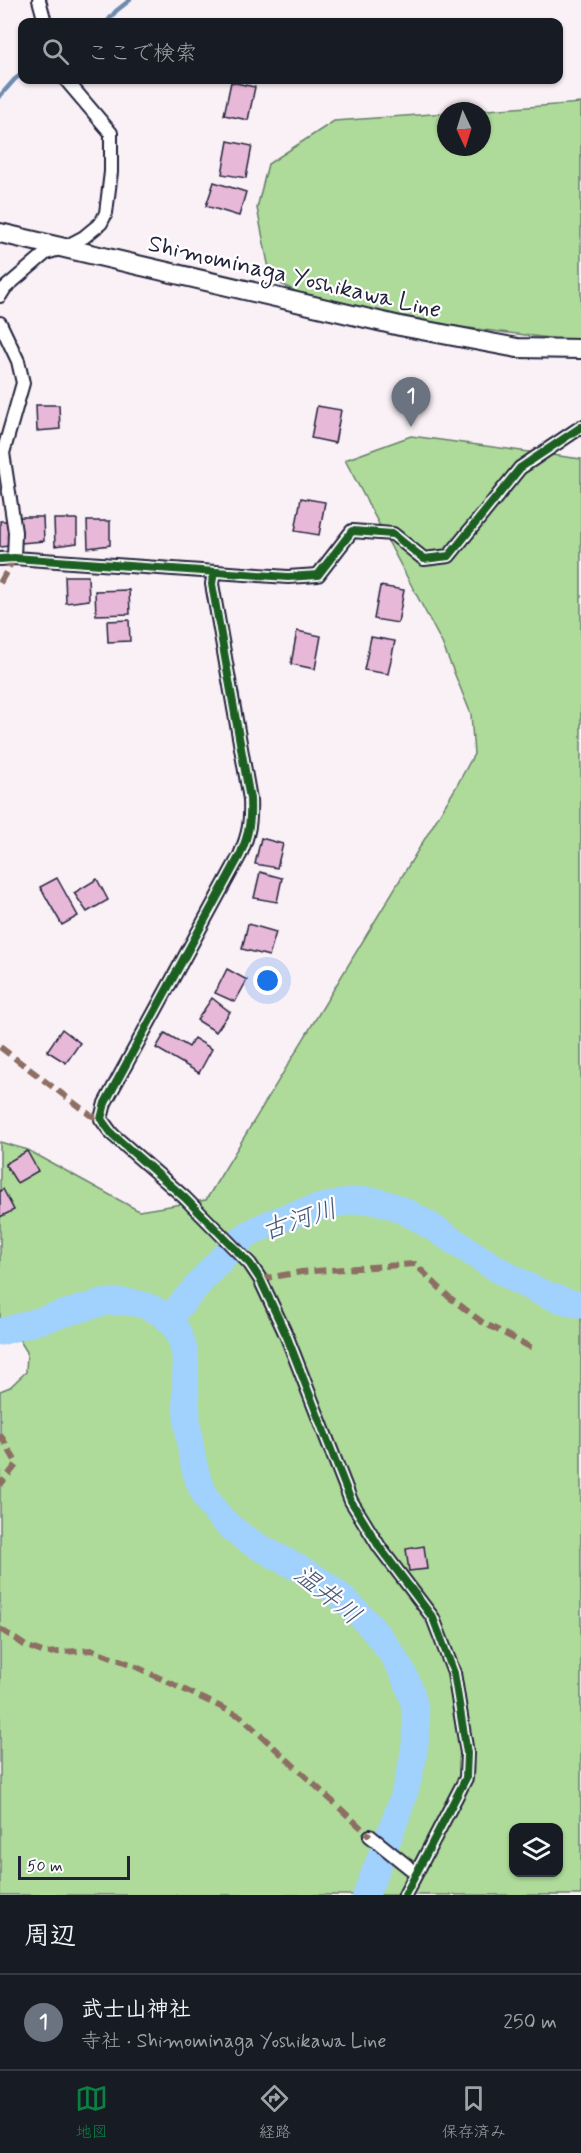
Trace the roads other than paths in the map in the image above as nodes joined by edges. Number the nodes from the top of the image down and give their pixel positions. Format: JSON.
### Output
{"nodes":[{"id":1,"x":39,"y":0,"type":"edge"},
{"id":2,"x":44,"y":18,"type":"edge"},
{"id":3,"x":69,"y":84,"type":"edge"},
{"id":4,"x":0,"y":233,"type":"edge"},
{"id":5,"x":63,"y":248,"type":"junction"},
{"id":6,"x":0,"y":296,"type":"edge"},
{"id":7,"x":0,"y":323,"type":"edge"},
{"id":8,"x":581,"y":349,"type":"edge"},
{"id":9,"x":581,"y":427,"type":"edge"},
{"id":10,"x":14,"y":558,"type":"junction"},
{"id":11,"x":0,"y":559,"type":"edge"},
{"id":12,"x":214,"y":572,"type":"junction"},
{"id":13,"x":370,"y":1836,"type":"dead end"},
{"id":14,"x":414,"y":1870,"type":"junction"},
{"id":15,"x":405,"y":1895,"type":"edge"}],
"edges":[{"from":1,"to":2,"type":"street"},
{"from":3,"to":5,"type":"street"},
{"from":4,"to":5,"type":"main road","name":"Shimominaga Yoshikawa Line"},
{"from":5,"to":6,"type":"street"},
{"from":5,"to":8,"type":"main road","name":"Shimominaga Yoshikawa Line"},
{"from":7,"to":10,"type":"street"},
{"from":9,"to":12,"type":"street"},
{"from":10,"to":11,"type":"street"},
{"from":10,"to":12,"type":"street"},
{"from":12,"to":14,"type":"street"},
{"from":13,"to":14,"type":"street"},
{"from":14,"to":15,"type":"street"}]}
